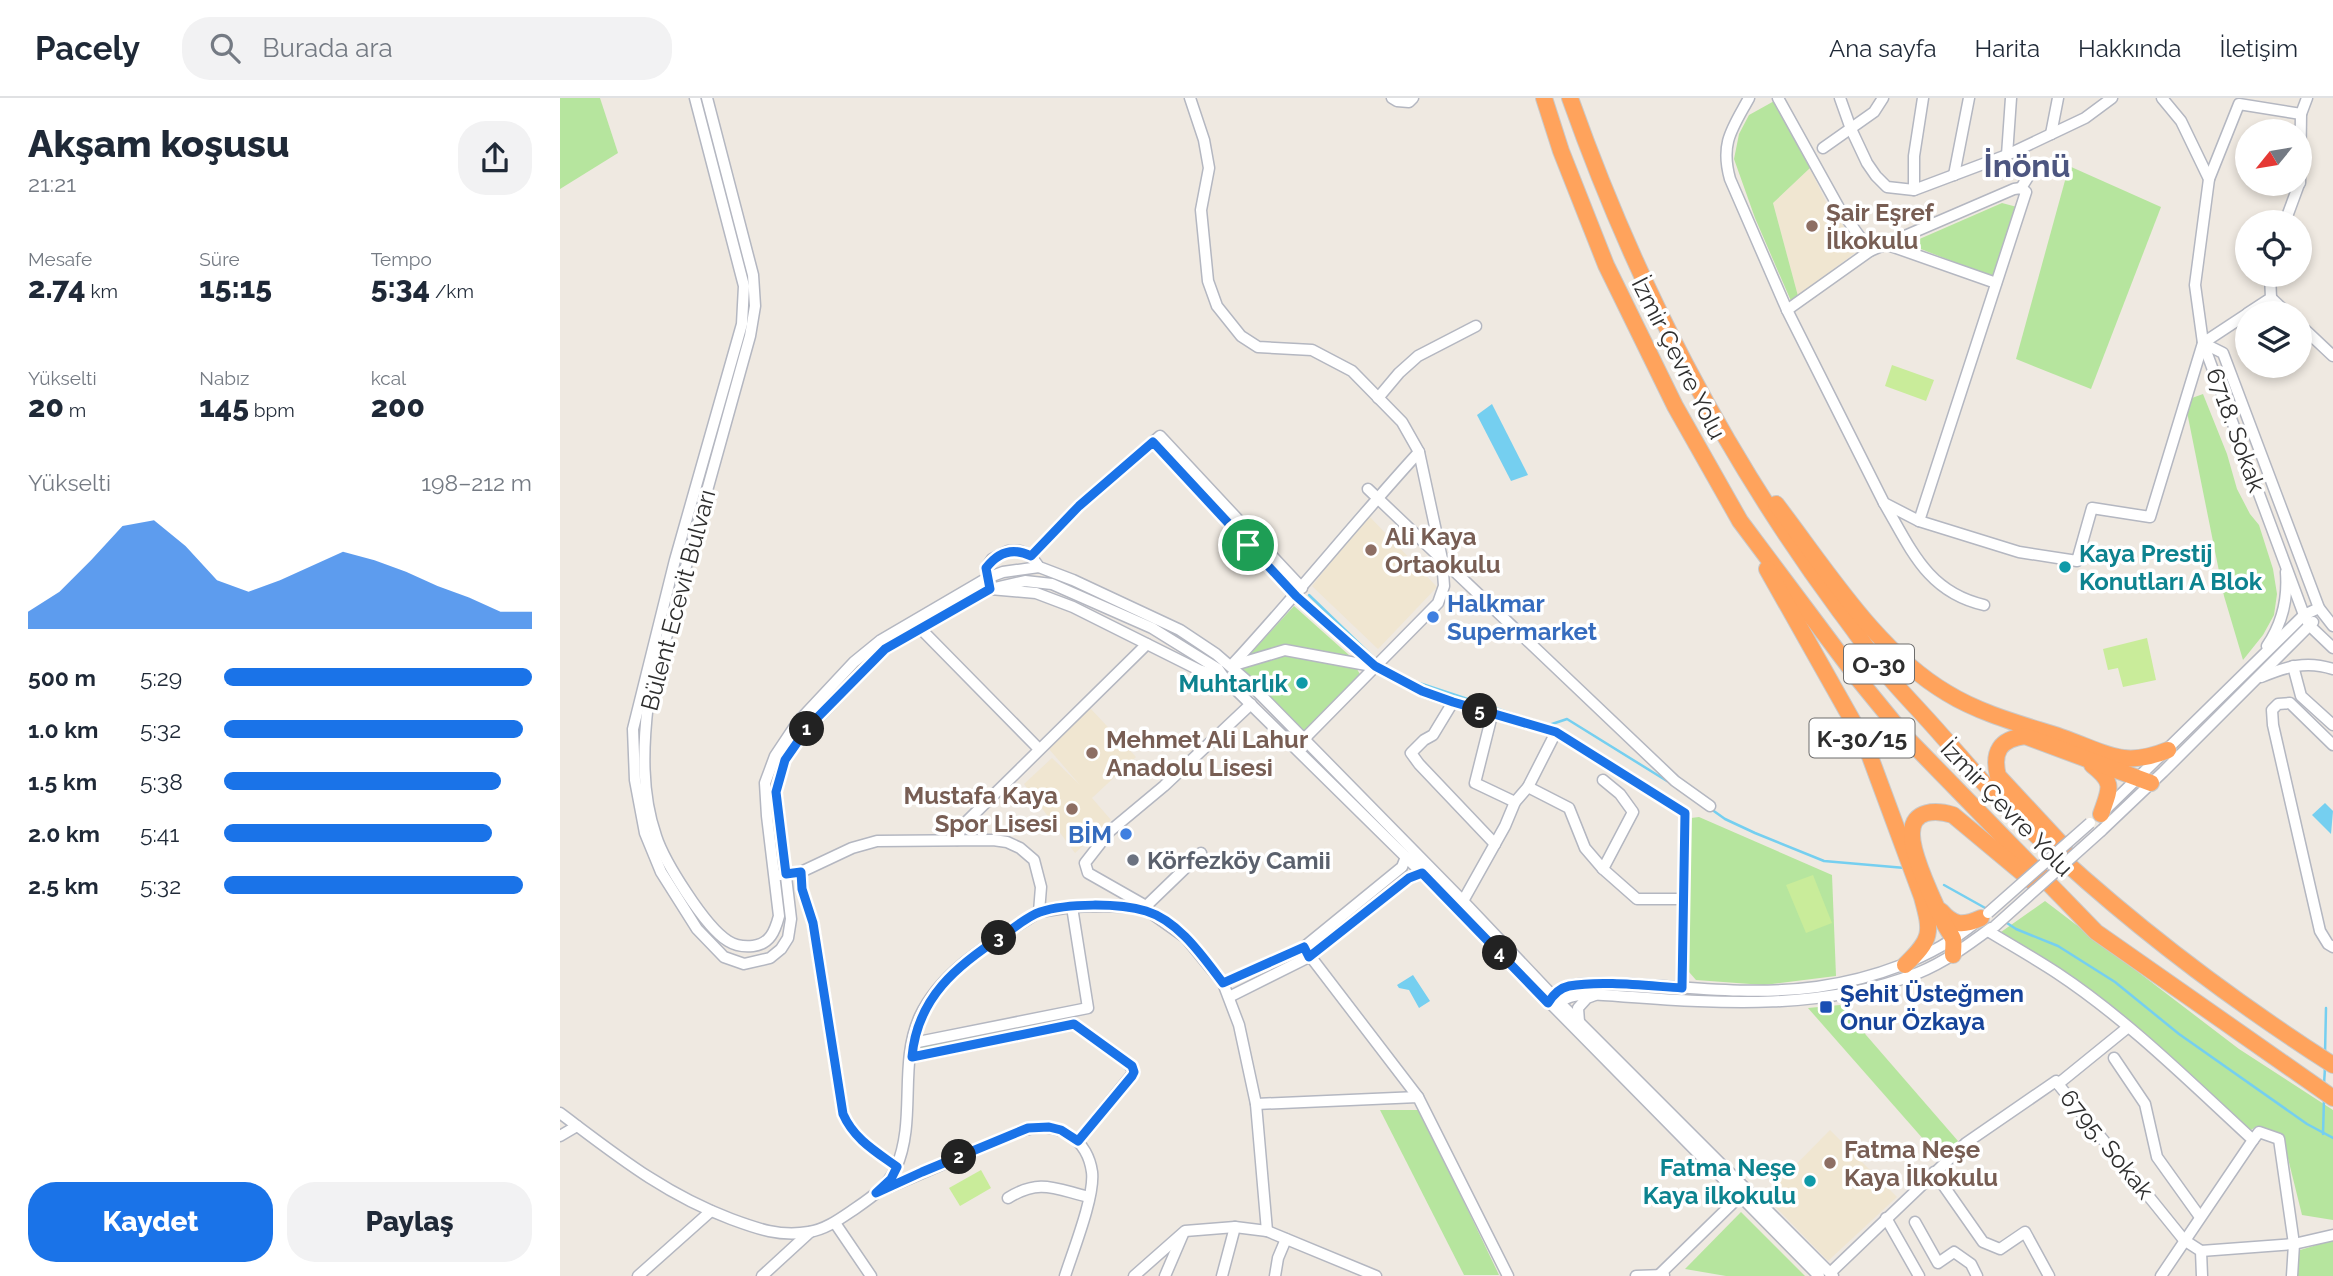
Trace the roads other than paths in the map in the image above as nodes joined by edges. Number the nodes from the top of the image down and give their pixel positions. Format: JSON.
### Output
{"nodes":[{"id":1,"x":695,"y":98,"type":"edge"},
{"id":2,"x":707,"y":98,"type":"edge"},
{"id":3,"x":1190,"y":98,"type":"edge"},
{"id":4,"x":1392,"y":98,"type":"edge"},
{"id":5,"x":1413,"y":98,"type":"edge"},
{"id":6,"x":1544,"y":98,"type":"edge"},
{"id":7,"x":1570,"y":98,"type":"edge"},
{"id":8,"x":1749,"y":98,"type":"edge"},
{"id":9,"x":1778,"y":98,"type":"edge"},
{"id":10,"x":1840,"y":98,"type":"edge"},
{"id":11,"x":1882,"y":98,"type":"edge"},
{"id":12,"x":1923,"y":98,"type":"edge"},
{"id":13,"x":1969,"y":98,"type":"edge"},
{"id":14,"x":2011,"y":98,"type":"edge"},
{"id":15,"x":2059,"y":98,"type":"edge"},
{"id":16,"x":2112,"y":98,"type":"edge"},
{"id":17,"x":2161,"y":98,"type":"edge"},
{"id":18,"x":2307,"y":98,"type":"edge"},
{"id":19,"x":2240,"y":101,"type":"edge"},
{"id":20,"x":2301,"y":114,"type":"junction"},
{"id":21,"x":2301,"y":119,"type":"edge"},
{"id":22,"x":1851,"y":129,"type":"junction"},
{"id":23,"x":2051,"y":135,"type":"junction"},
{"id":24,"x":1823,"y":148,"type":"dead end"},
{"id":25,"x":2019,"y":150,"type":"junction"},
{"id":26,"x":2007,"y":155,"type":"junction"},
{"id":27,"x":1954,"y":175,"type":"junction"},
{"id":28,"x":2209,"y":178,"type":"junction"},
{"id":29,"x":2021,"y":188,"type":"junction"},
{"id":30,"x":1914,"y":190,"type":"junction"},
{"id":31,"x":1885,"y":244,"type":"junction"},
{"id":32,"x":1870,"y":251,"type":"junction"},
{"id":33,"x":1996,"y":283,"type":"junction"},
{"id":34,"x":2271,"y":287,"type":"edge"},
{"id":35,"x":2271,"y":298,"type":"junction"},
{"id":36,"x":2266,"y":301,"type":"edge"},
{"id":37,"x":2274,"y":301,"type":"edge"},
{"id":38,"x":1787,"y":310,"type":"junction"},
{"id":39,"x":2235,"y":322,"type":"edge"},
{"id":40,"x":1476,"y":326,"type":"dead end"},
{"id":41,"x":2312,"y":336,"type":"edge"},
{"id":42,"x":2203,"y":343,"type":"junction"},
{"id":43,"x":2333,"y":356,"type":"edge"},
{"id":44,"x":1378,"y":398,"type":"junction"},
{"id":45,"x":1719,"y":430,"type":"junction"},
{"id":46,"x":1419,"y":452,"type":"junction"},
{"id":47,"x":1368,"y":489,"type":"dead end"},
{"id":48,"x":1377,"y":498,"type":"junction"},
{"id":49,"x":1884,"y":503,"type":"junction"},
{"id":50,"x":1740,"y":521,"type":"junction"},
{"id":51,"x":1919,"y":522,"type":"junction"},
{"id":52,"x":1031,"y":556,"type":"junction"},
{"id":53,"x":1442,"y":559,"type":"junction"},
{"id":54,"x":2285,"y":561,"type":"junction"},
{"id":55,"x":1039,"y":566,"type":"junction"},
{"id":56,"x":989,"y":584,"type":"junction"},
{"id":57,"x":1299,"y":592,"type":"junction"},
{"id":58,"x":1984,"y":605,"type":"dead end"},
{"id":59,"x":2319,"y":608,"type":"junction"},
{"id":60,"x":2304,"y":615,"type":"junction"},
{"id":61,"x":917,"y":625,"type":"junction"},
{"id":62,"x":2310,"y":626,"type":"junction"},
{"id":63,"x":2333,"y":626,"type":"edge"},
{"id":64,"x":1147,"y":644,"type":"junction"},
{"id":65,"x":2333,"y":648,"type":"edge"},
{"id":66,"x":2257,"y":660,"type":"junction"},
{"id":67,"x":1231,"y":666,"type":"junction"},
{"id":68,"x":1375,"y":666,"type":"junction"},
{"id":69,"x":2293,"y":666,"type":"junction"},
{"id":70,"x":2333,"y":669,"type":"edge"},
{"id":71,"x":1225,"y":678,"type":"junction"},
{"id":72,"x":2255,"y":680,"type":"junction"},
{"id":73,"x":1453,"y":702,"type":"junction"},
{"id":74,"x":1251,"y":704,"type":"junction"},
{"id":75,"x":1492,"y":715,"type":"junction"},
{"id":76,"x":2333,"y":725,"type":"edge"},
{"id":77,"x":1556,"y":732,"type":"junction"},
{"id":78,"x":1303,"y":740,"type":"junction"},
{"id":79,"x":2333,"y":745,"type":"edge"},
{"id":80,"x":1039,"y":749,"type":"junction"},
{"id":81,"x":2168,"y":750,"type":"junction"},
{"id":82,"x":2084,"y":759,"type":"junction"},
{"id":83,"x":2120,"y":759,"type":"junction"},
{"id":84,"x":2144,"y":778,"type":"junction"},
{"id":85,"x":1603,"y":780,"type":"dead end"},
{"id":86,"x":1528,"y":787,"type":"junction"},
{"id":87,"x":1515,"y":802,"type":"junction"},
{"id":88,"x":1710,"y":806,"type":"dead end"},
{"id":89,"x":2096,"y":819,"type":"junction"},
{"id":90,"x":957,"y":840,"type":"junction"},
{"id":91,"x":1495,"y":844,"type":"junction"},
{"id":92,"x":1201,"y":853,"type":"dead end"},
{"id":93,"x":1406,"y":858,"type":"junction"},
{"id":94,"x":1603,"y":869,"type":"junction"},
{"id":95,"x":801,"y":872,"type":"junction"},
{"id":96,"x":1422,"y":873,"type":"junction"},
{"id":97,"x":786,"y":874,"type":"junction"},
{"id":98,"x":774,"y":876,"type":"junction"},
{"id":99,"x":1683,"y":899,"type":"junction"},
{"id":100,"x":1463,"y":901,"type":"junction"},
{"id":101,"x":1072,"y":906,"type":"junction"},
{"id":102,"x":1144,"y":908,"type":"junction"},
{"id":103,"x":1938,"y":909,"type":"junction"},
{"id":104,"x":1039,"y":912,"type":"junction"},
{"id":105,"x":1988,"y":922,"type":"junction"},
{"id":106,"x":1929,"y":923,"type":"junction"},
{"id":107,"x":2096,"y":932,"type":"junction"},
{"id":108,"x":1949,"y":947,"type":"junction"},
{"id":109,"x":2333,"y":947,"type":"edge"},
{"id":110,"x":1306,"y":952,"type":"junction"},
{"id":111,"x":1905,"y":965,"type":"junction"},
{"id":112,"x":2194,"y":969,"type":"junction"},
{"id":113,"x":1540,"y":982,"type":"junction"},
{"id":114,"x":1223,"y":983,"type":"junction"},
{"id":115,"x":1568,"y":986,"type":"junction"},
{"id":116,"x":1682,"y":988,"type":"junction"},
{"id":117,"x":1598,"y":994,"type":"junction"},
{"id":118,"x":1229,"y":996,"type":"junction"},
{"id":119,"x":1554,"y":1003,"type":"junction"},
{"id":120,"x":1579,"y":1022,"type":"junction"},
{"id":121,"x":2127,"y":1028,"type":"junction"},
{"id":122,"x":913,"y":1043,"type":"junction"},
{"id":123,"x":912,"y":1057,"type":"junction"},
{"id":124,"x":2114,"y":1058,"type":"dead end"},
{"id":125,"x":2333,"y":1065,"type":"edge"},
{"id":126,"x":2058,"y":1084,"type":"junction"},
{"id":127,"x":1418,"y":1097,"type":"junction"},
{"id":128,"x":2333,"y":1098,"type":"edge"},
{"id":129,"x":1256,"y":1104,"type":"junction"},
{"id":130,"x":560,"y":1113,"type":"edge"},
{"id":131,"x":577,"y":1126,"type":"junction"},
{"id":132,"x":560,"y":1136,"type":"edge"},
{"id":133,"x":2253,"y":1140,"type":"junction"},
{"id":134,"x":1078,"y":1141,"type":"junction"},
{"id":135,"x":897,"y":1167,"type":"junction"},
{"id":136,"x":1934,"y":1172,"type":"junction"},
{"id":137,"x":876,"y":1193,"type":"junction"},
{"id":138,"x":1740,"y":1196,"type":"junction"},
{"id":139,"x":1089,"y":1197,"type":"junction"},
{"id":140,"x":1008,"y":1198,"type":"dead end"},
{"id":141,"x":710,"y":1211,"type":"junction"},
{"id":142,"x":2200,"y":1217,"type":"junction"},
{"id":143,"x":1886,"y":1218,"type":"junction"},
{"id":144,"x":1915,"y":1222,"type":"dead end"},
{"id":145,"x":835,"y":1223,"type":"junction"},
{"id":146,"x":1236,"y":1227,"type":"junction"},
{"id":147,"x":1185,"y":1231,"type":"junction"},
{"id":148,"x":1267,"y":1231,"type":"junction"},
{"id":149,"x":810,"y":1232,"type":"junction"},
{"id":150,"x":2333,"y":1235,"type":"edge"},
{"id":151,"x":1286,"y":1239,"type":"junction"},
{"id":152,"x":2184,"y":1240,"type":"junction"},
{"id":153,"x":2294,"y":1244,"type":"junction"},
{"id":154,"x":2201,"y":1251,"type":"junction"},
{"id":155,"x":1664,"y":1275,"type":"edge"},
{"id":156,"x":1828,"y":1275,"type":"edge"},
{"id":157,"x":638,"y":1276,"type":"edge"},
{"id":158,"x":762,"y":1276,"type":"edge"},
{"id":159,"x":871,"y":1276,"type":"edge"},
{"id":160,"x":1065,"y":1276,"type":"edge"},
{"id":161,"x":1134,"y":1276,"type":"edge"},
{"id":162,"x":1165,"y":1276,"type":"edge"},
{"id":163,"x":1222,"y":1276,"type":"edge"},
{"id":164,"x":1275,"y":1276,"type":"edge"},
{"id":165,"x":1376,"y":1276,"type":"edge"},
{"id":166,"x":1508,"y":1276,"type":"edge"},
{"id":167,"x":1636,"y":1276,"type":"edge"},
{"id":168,"x":1919,"y":1276,"type":"edge"},
{"id":169,"x":1978,"y":1276,"type":"edge"},
{"id":170,"x":2049,"y":1276,"type":"edge"},
{"id":171,"x":2161,"y":1276,"type":"edge"},
{"id":172,"x":2202,"y":1276,"type":"edge"},
{"id":173,"x":2292,"y":1276,"type":"edge"}],
"edges":[{"from":1,"to":97,"type":"street","name":"Bülent Ecevit Bulvarı"},
{"from":2,"to":98,"type":"street","name":"Bülent Ecevit Bulvarı"},
{"from":3,"to":44,"type":"street"},
{"from":4,"to":5,"type":"street"},
{"from":6,"to":50,"type":"highway","name":"İzmir Çevre Yolu","number":"O-30"},
{"from":7,"to":45,"type":"highway","name":"İzmir Çevre Yolu","number":"O-30"},
{"from":8,"to":38,"type":"street"},
{"from":9,"to":32,"type":"street"},
{"from":10,"to":22,"type":"street"},
{"from":11,"to":22,"type":"street"},
{"from":12,"to":30,"type":"street"},
{"from":13,"to":27,"type":"street"},
{"from":14,"to":26,"type":"street"},
{"from":15,"to":23,"type":"street"},
{"from":16,"to":23,"type":"street"},
{"from":17,"to":28,"type":"street"},
{"from":18,"to":20,"type":"street"},
{"from":19,"to":20,"type":"street"},
{"from":19,"to":28,"type":"street"},
{"from":20,"to":21,"type":"street"},
{"from":22,"to":24,"type":"street"},
{"from":22,"to":30,"type":"street"},
{"from":23,"to":25,"type":"street"},
{"from":25,"to":26,"type":"street"},
{"from":25,"to":29,"type":"street"},
{"from":26,"to":27,"type":"street"},
{"from":27,"to":30,"type":"street"},
{"from":28,"to":42,"type":"street"},
{"from":29,"to":31,"type":"street"},
{"from":29,"to":33,"type":"street"},
{"from":31,"to":32,"type":"street"},
{"from":31,"to":33,"type":"street"},
{"from":32,"to":38,"type":"street"},
{"from":33,"to":51,"type":"street"},
{"from":34,"to":35,"type":"street"},
{"from":35,"to":36,"type":"street"},
{"from":35,"to":37,"type":"street"},
{"from":38,"to":49,"type":"street"},
{"from":39,"to":42,"type":"street"},
{"from":40,"to":44,"type":"street"},
{"from":41,"to":43,"type":"street"},
{"from":42,"to":51,"type":"street"},
{"from":42,"to":54,"type":"street","name":"6718. Sokak"},
{"from":42,"to":59,"type":"street","name":"6718. Sokak"},
{"from":44,"to":46,"type":"street"},
{"from":45,"to":83,"type":"highway"},
{"from":45,"to":112,"type":"highway","name":"İzmir Çevre Yolu","number":"O-30"},
{"from":46,"to":48,"type":"street"},
{"from":46,"to":53,"type":"street"},
{"from":47,"to":48,"type":"street"},
{"from":48,"to":53,"type":"street"},
{"from":48,"to":57,"type":"street"},
{"from":49,"to":51,"type":"street"},
{"from":49,"to":58,"type":"street"},
{"from":50,"to":106,"type":"highway","number":"K-30/15"},
{"from":50,"to":107,"type":"highway","name":"İzmir Çevre Yolu","number":"O-30"},
{"from":52,"to":55,"type":"street"},
{"from":52,"to":56,"type":"street"},
{"from":52,"to":57,"type":"street"},
{"from":53,"to":68,"type":"street"},
{"from":53,"to":88,"type":"street"},
{"from":54,"to":60,"type":"street","name":"6718. Sokak"},
{"from":54,"to":66,"type":"street"},
{"from":55,"to":56,"type":"street","name":"Bülent Ecevit Bulvarı"},
{"from":55,"to":67,"type":"street"},
{"from":56,"to":61,"type":"street","name":"Bülent Ecevit Bulvarı"},
{"from":56,"to":64,"type":"street"},
{"from":56,"to":71,"type":"street"},
{"from":57,"to":67,"type":"street"},
{"from":57,"to":68,"type":"street"},
{"from":59,"to":60,"type":"street"},
{"from":59,"to":62,"type":"street"},
{"from":59,"to":63,"type":"street","name":"6718. Sokak"},
{"from":60,"to":62,"type":"street","name":"6718. Sokak"},
{"from":60,"to":66,"type":"street"},
{"from":61,"to":80,"type":"street"},
{"from":61,"to":97,"type":"street","name":"Bülent Ecevit Bulvarı"},
{"from":61,"to":98,"type":"street","name":"Bülent Ecevit Bulvarı"},
{"from":62,"to":65,"type":"street","name":"6718. Sokak"},
{"from":62,"to":72,"type":"street"},
{"from":64,"to":71,"type":"street"},
{"from":64,"to":80,"type":"street"},
{"from":66,"to":81,"type":"street"},
{"from":67,"to":68,"type":"street"},
{"from":67,"to":78,"type":"street"},
{"from":68,"to":73,"type":"street"},
{"from":68,"to":78,"type":"street"},
{"from":69,"to":70,"type":"street"},
{"from":69,"to":72,"type":"street"},
{"from":69,"to":76,"type":"street"},
{"from":71,"to":74,"type":"street"},
{"from":72,"to":84,"type":"street"},
{"from":73,"to":75,"type":"street"},
{"from":73,"to":91,"type":"street"},
{"from":74,"to":93,"type":"street"},
{"from":74,"to":102,"type":"street"},
{"from":75,"to":77,"type":"street"},
{"from":75,"to":87,"type":"street"},
{"from":77,"to":86,"type":"street"},
{"from":77,"to":99,"type":"street"},
{"from":78,"to":100,"type":"street"},
{"from":79,"to":109,"type":"street"},
{"from":80,"to":90,"type":"street"},
{"from":81,"to":83,"type":"highway"},
{"from":81,"to":84,"type":"street"},
{"from":82,"to":84,"type":"highway"},
{"from":82,"to":89,"type":"highway"},
{"from":82,"to":112,"type":"highway"},
{"from":83,"to":84,"type":"highway"},
{"from":84,"to":89,"type":"street"},
{"from":84,"to":105,"type":"street","bridge":true},
{"from":85,"to":94,"type":"street"},
{"from":86,"to":87,"type":"street"},
{"from":86,"to":94,"type":"street"},
{"from":87,"to":91,"type":"street"},
{"from":89,"to":105,"type":"street","bridge":true},
{"from":90,"to":95,"type":"street"},
{"from":90,"to":104,"type":"street"},
{"from":91,"to":100,"type":"street"},
{"from":92,"to":102,"type":"street"},
{"from":93,"to":96,"type":"street"},
{"from":93,"to":110,"type":"street"},
{"from":94,"to":99,"type":"street"},
{"from":95,"to":97,"type":"street"},
{"from":95,"to":135,"type":"street"},
{"from":96,"to":110,"type":"street"},
{"from":96,"to":119,"type":"street"},
{"from":97,"to":98,"type":"street"},
{"from":99,"to":116,"type":"street"},
{"from":100,"to":113,"type":"street"},
{"from":101,"to":102,"type":"street"},
{"from":101,"to":104,"type":"street"},
{"from":101,"to":122,"type":"street"},
{"from":102,"to":114,"type":"street"},
{"from":103,"to":105,"type":"highway"},
{"from":103,"to":107,"type":"highway"},
{"from":103,"to":108,"type":"highway"},
{"from":104,"to":122,"type":"street"},
{"from":105,"to":108,"type":"street"},
{"from":105,"to":108,"type":"street"},
{"from":105,"to":121,"type":"street"},
{"from":106,"to":108,"type":"highway"},
{"from":106,"to":111,"type":"highway"},
{"from":107,"to":128,"type":"highway","name":"İzmir Çevre Yolu","number":"O-30"},
{"from":108,"to":111,"type":"street"},
{"from":108,"to":117,"type":"street"},
{"from":110,"to":114,"type":"street"},
{"from":110,"to":118,"type":"street"},
{"from":110,"to":127,"type":"street"},
{"from":111,"to":116,"type":"street"},
{"from":112,"to":125,"type":"highway","name":"İzmir Çevre Yolu","number":"O-30"},
{"from":113,"to":115,"type":"street"},
{"from":113,"to":119,"type":"street"},
{"from":114,"to":118,"type":"street"},
{"from":115,"to":116,"type":"street"},
{"from":115,"to":119,"type":"street"},
{"from":117,"to":119,"type":"street"},
{"from":117,"to":120,"type":"street"},
{"from":118,"to":129,"type":"street"},
{"from":119,"to":120,"type":"street"},
{"from":119,"to":138,"type":"street"},
{"from":120,"to":156,"type":"street"},
{"from":121,"to":126,"type":"street"},
{"from":121,"to":133,"type":"street"},
{"from":122,"to":123,"type":"street"},
{"from":123,"to":134,"type":"street"},
{"from":123,"to":135,"type":"street"},
{"from":124,"to":142,"type":"street"},
{"from":126,"to":136,"type":"street","name":"6795. Sokak"},
{"from":126,"to":152,"type":"street","name":"6795. Sokak"},
{"from":127,"to":129,"type":"street"},
{"from":127,"to":166,"type":"street"},
{"from":129,"to":148,"type":"street"},
{"from":130,"to":131,"type":"street"},
{"from":131,"to":132,"type":"street"},
{"from":131,"to":141,"type":"street"},
{"from":133,"to":142,"type":"street"},
{"from":133,"to":153,"type":"street"},
{"from":134,"to":137,"type":"street"},
{"from":134,"to":139,"type":"street"},
{"from":135,"to":137,"type":"street"},
{"from":136,"to":143,"type":"street","name":"6795. Sokak"},
{"from":136,"to":170,"type":"street"},
{"from":137,"to":145,"type":"street"},
{"from":138,"to":155,"type":"street"},
{"from":138,"to":156,"type":"street"},
{"from":139,"to":140,"type":"street"},
{"from":139,"to":160,"type":"street"},
{"from":141,"to":149,"type":"street"},
{"from":141,"to":157,"type":"street"},
{"from":142,"to":152,"type":"street"},
{"from":143,"to":156,"type":"street","name":"6795. Sokak"},
{"from":143,"to":168,"type":"street"},
{"from":144,"to":169,"type":"street"},
{"from":145,"to":149,"type":"street"},
{"from":145,"to":159,"type":"street"},
{"from":146,"to":147,"type":"street"},
{"from":146,"to":148,"type":"street"},
{"from":146,"to":163,"type":"street"},
{"from":147,"to":161,"type":"street"},
{"from":147,"to":162,"type":"street"},
{"from":148,"to":151,"type":"street"},
{"from":149,"to":158,"type":"street"},
{"from":150,"to":153,"type":"street"},
{"from":151,"to":164,"type":"street"},
{"from":151,"to":165,"type":"street"},
{"from":152,"to":154,"type":"street","name":"6795. Sokak"},
{"from":152,"to":171,"type":"street"},
{"from":153,"to":154,"type":"street"},
{"from":153,"to":173,"type":"street"},
{"from":154,"to":172,"type":"street"},
{"from":155,"to":167,"type":"street"}]}
